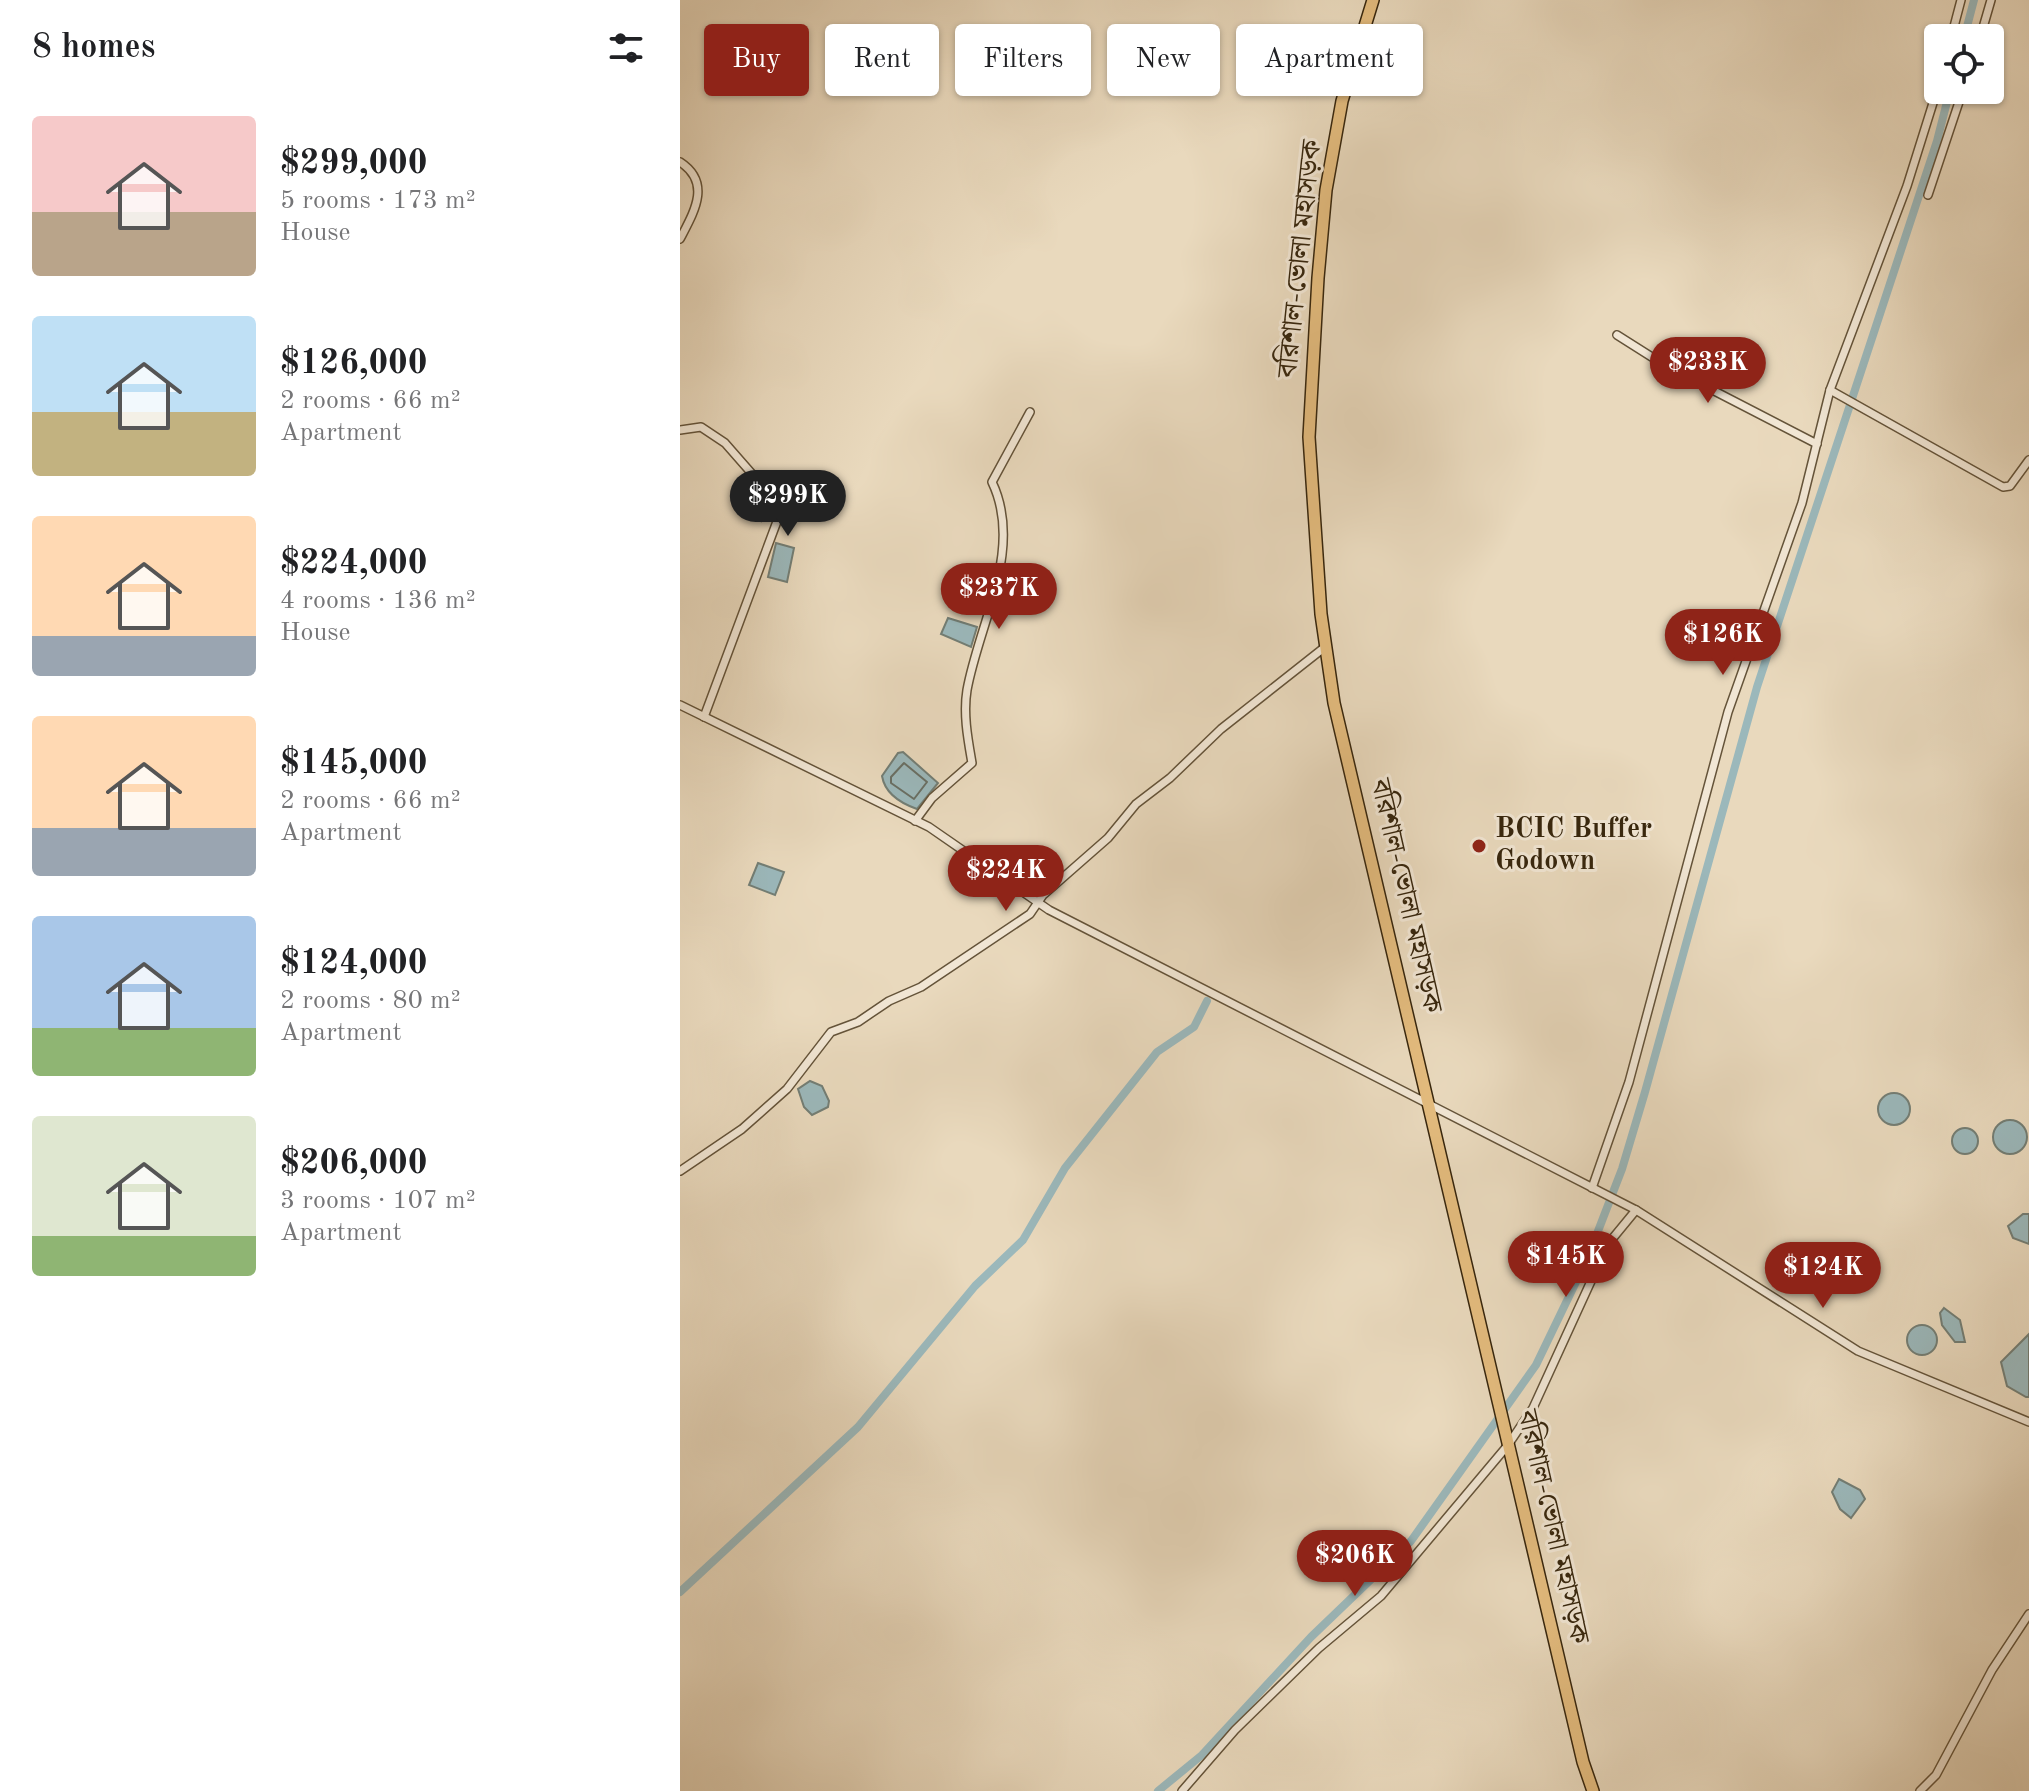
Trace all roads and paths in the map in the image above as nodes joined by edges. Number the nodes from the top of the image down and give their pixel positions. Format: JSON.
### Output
{"nodes":[{"id":1,"x":1373,"y":0,"type":"edge"},
{"id":2,"x":1961,"y":0,"type":"edge"},
{"id":3,"x":1991,"y":0,"type":"edge"},
{"id":4,"x":1955,"y":24,"type":"edge"},
{"id":5,"x":1984,"y":24,"type":"edge"},
{"id":6,"x":1933,"y":104,"type":"edge"},
{"id":7,"x":1958,"y":104,"type":"edge"},
{"id":8,"x":680,"y":162,"type":"edge"},
{"id":9,"x":1928,"y":195,"type":"dead end"},
{"id":10,"x":680,"y":239,"type":"edge"},
{"id":11,"x":1617,"y":335,"type":"dead end"},
{"id":12,"x":1830,"y":390,"type":"junction"},
{"id":13,"x":1030,"y":412,"type":"dead end"},
{"id":14,"x":680,"y":430,"type":"edge"},
{"id":15,"x":1817,"y":444,"type":"junction"},
{"id":16,"x":2029,"y":460,"type":"edge"},
{"id":17,"x":1325,"y":647,"type":"junction"},
{"id":18,"x":680,"y":705,"type":"edge"},
{"id":19,"x":704,"y":717,"type":"junction"},
{"id":20,"x":915,"y":821,"type":"junction"},
{"id":21,"x":1038,"y":902,"type":"junction"},
{"id":22,"x":1431,"y":1107,"type":"junction"},
{"id":23,"x":680,"y":1171,"type":"edge"},
{"id":24,"x":1596,"y":1189,"type":"junction"},
{"id":25,"x":1636,"y":1210,"type":"junction"},
{"id":26,"x":2029,"y":1422,"type":"edge"},
{"id":27,"x":1507,"y":1442,"type":"junction"},
{"id":28,"x":2029,"y":1614,"type":"edge"},
{"id":29,"x":1182,"y":1791,"type":"edge"},
{"id":30,"x":1593,"y":1791,"type":"edge"},
{"id":31,"x":1920,"y":1791,"type":"edge"}],
"edges":[{"from":1,"to":17,"type":"highway","name":"বরিশাল-ভোলা মহাসড়ক"},
{"from":2,"to":4,"type":"street"},
{"from":3,"to":5,"type":"street"},
{"from":6,"to":12,"type":"street"},
{"from":7,"to":9,"type":"street"},
{"from":8,"to":10,"type":"street"},
{"from":11,"to":15,"type":"street"},
{"from":12,"to":15,"type":"street"},
{"from":12,"to":16,"type":"street"},
{"from":13,"to":20,"type":"street"},
{"from":14,"to":19,"type":"street"},
{"from":15,"to":24,"type":"street"},
{"from":17,"to":21,"type":"street"},
{"from":17,"to":22,"type":"highway","name":"বরিশাল-ভোলা মহাসড়ক"},
{"from":18,"to":19,"type":"street"},
{"from":19,"to":20,"type":"street"},
{"from":20,"to":21,"type":"street"},
{"from":21,"to":22,"type":"street"},
{"from":21,"to":23,"type":"street"},
{"from":22,"to":24,"type":"street"},
{"from":22,"to":27,"type":"highway","name":"বরিশাল-ভোলা মহাসড়ক"},
{"from":24,"to":25,"type":"street"},
{"from":25,"to":26,"type":"street"},
{"from":25,"to":27,"type":"street"},
{"from":27,"to":29,"type":"street"},
{"from":27,"to":30,"type":"highway","name":"বরিশাল-ভোলা মহাসড়ক"},
{"from":28,"to":31,"type":"street"}]}
